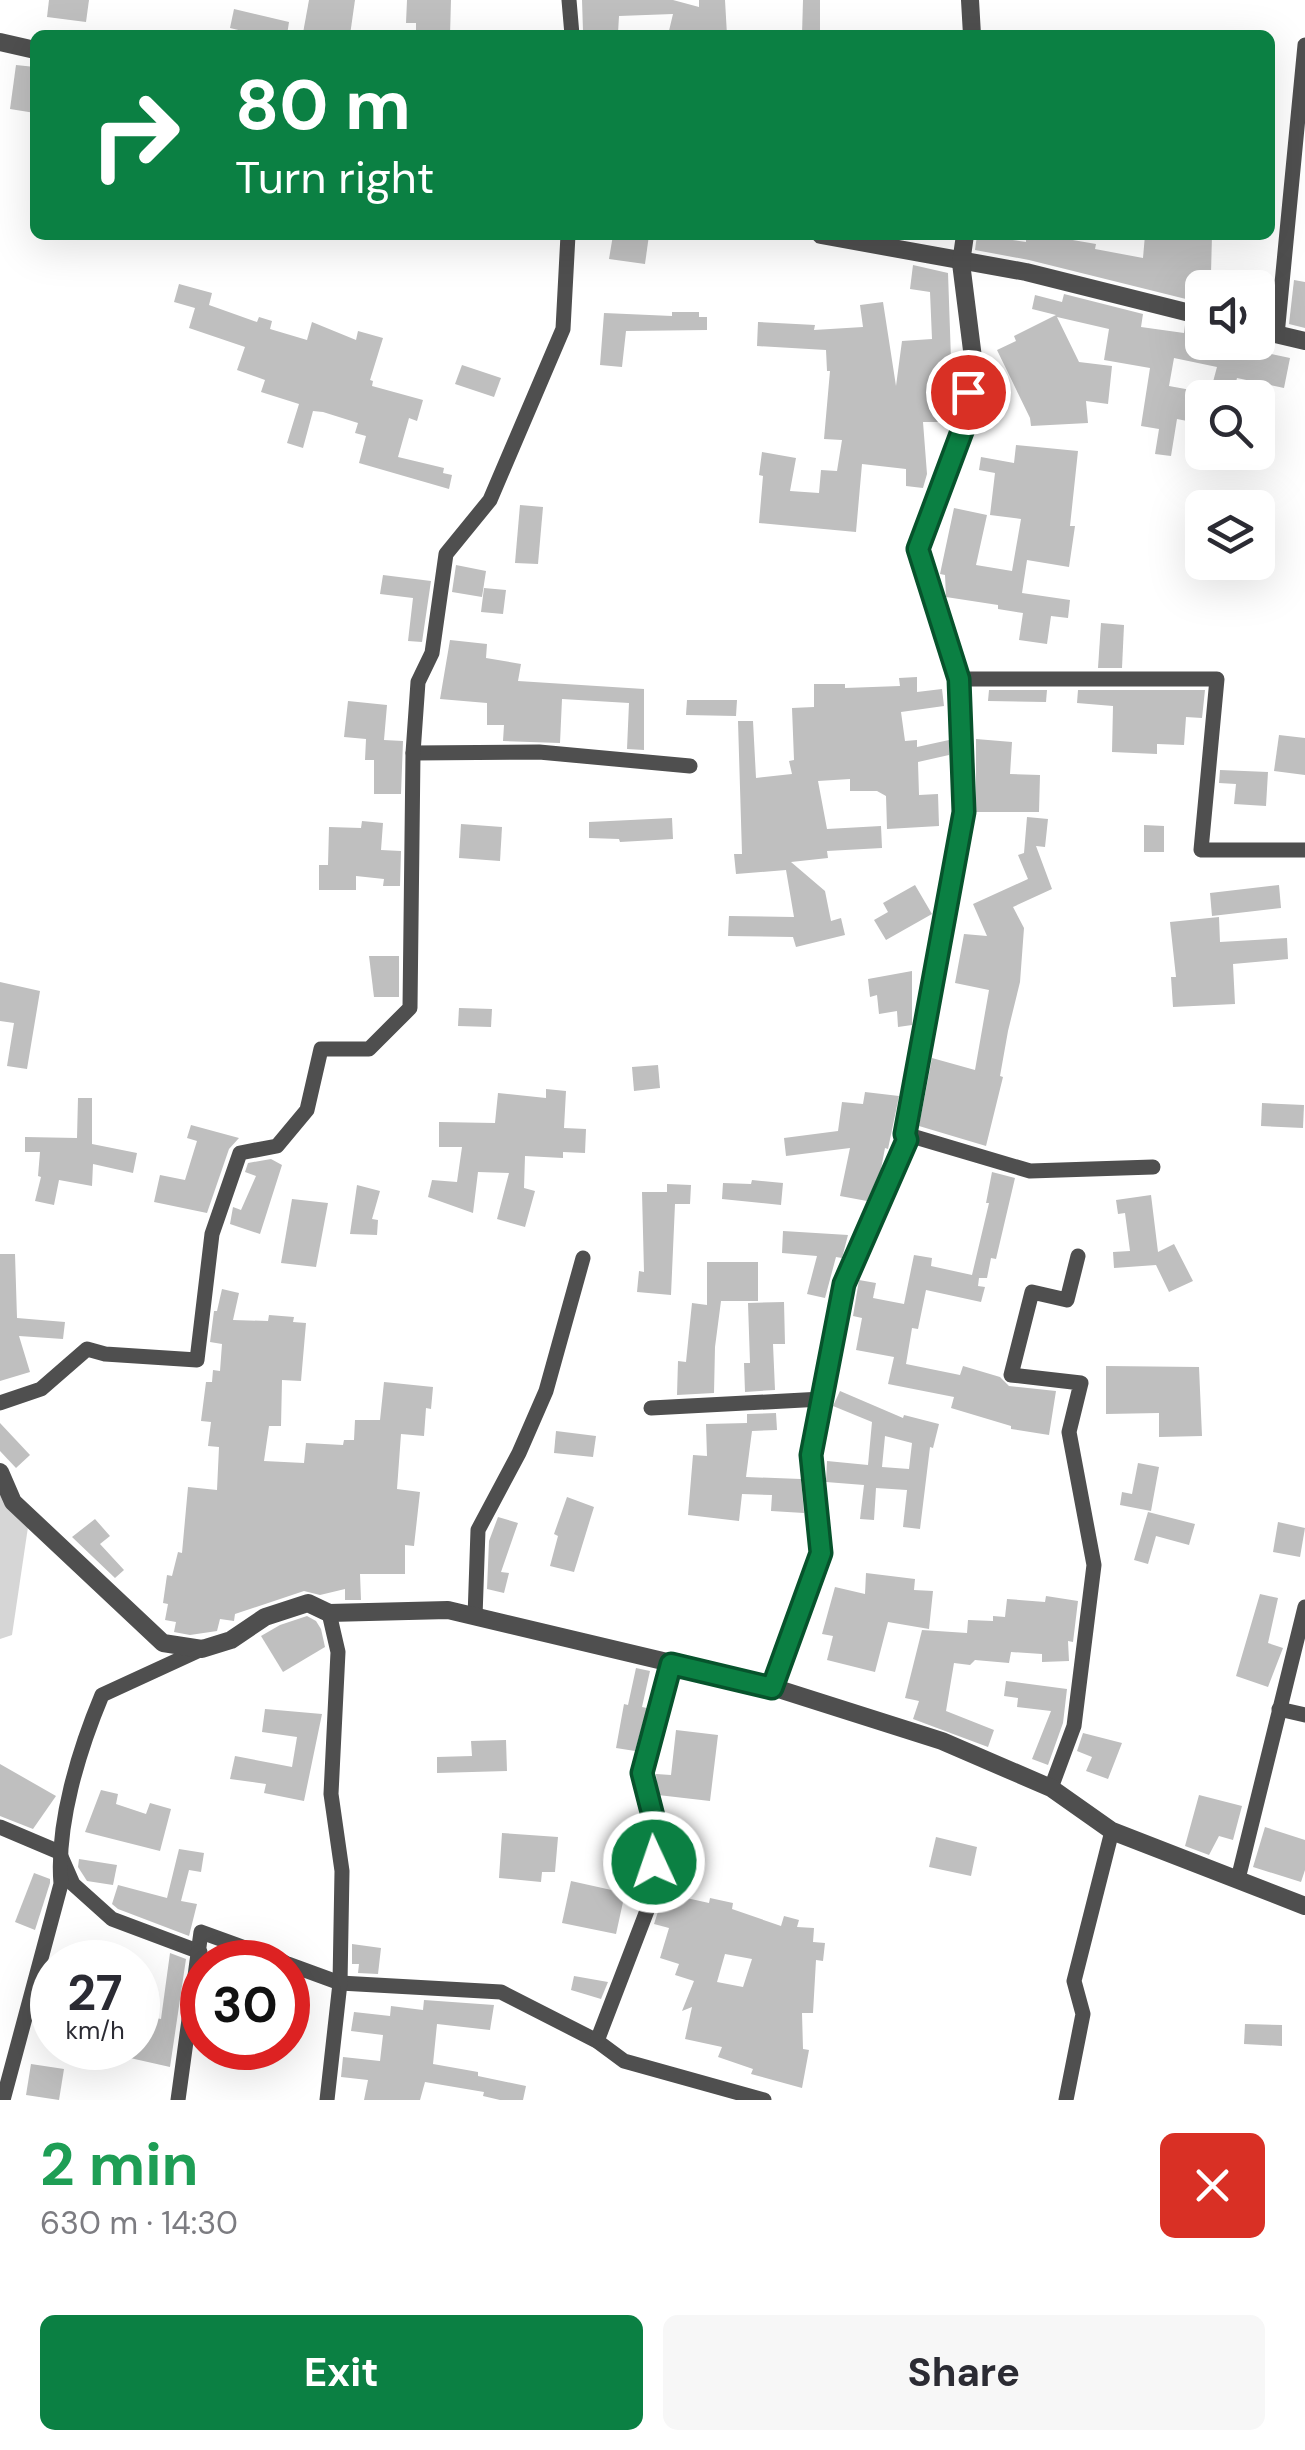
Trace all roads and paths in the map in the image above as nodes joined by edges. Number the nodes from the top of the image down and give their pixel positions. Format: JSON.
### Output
{"nodes":[{"id":1,"x":569,"y":0,"type":"edge"},
{"id":2,"x":970,"y":0,"type":"edge"},
{"id":3,"x":572,"y":30,"type":"edge"},
{"id":4,"x":972,"y":30,"type":"edge"},
{"id":5,"x":0,"y":42,"type":"edge"},
{"id":6,"x":1305,"y":45,"type":"edge"},
{"id":7,"x":30,"y":49,"type":"edge"},
{"id":8,"x":568,"y":240,"type":"edge"},
{"id":9,"x":846,"y":240,"type":"edge"},
{"id":10,"x":964,"y":240,"type":"edge"},
{"id":11,"x":961,"y":263,"type":"junction"},
{"id":12,"x":1185,"y":312,"type":"edge"},
{"id":13,"x":1277,"y":335,"type":"joint"},
{"id":14,"x":1305,"y":341,"type":"edge"},
{"id":15,"x":959,"y":679,"type":"junction"},
{"id":16,"x":413,"y":753,"type":"junction"},
{"id":17,"x":690,"y":766,"type":"dead end"},
{"id":18,"x":1305,"y":850,"type":"edge"},
{"id":19,"x":905,"y":1134,"type":"junction"},
{"id":20,"x":1153,"y":1167,"type":"dead end"},
{"id":21,"x":1078,"y":1256,"type":"dead end"},
{"id":22,"x":583,"y":1258,"type":"dead end"},
{"id":23,"x":822,"y":1399,"type":"junction"},
{"id":24,"x":0,"y":1403,"type":"edge"},
{"id":25,"x":651,"y":1408,"type":"dead end"},
{"id":26,"x":0,"y":1472,"type":"edge"},
{"id":27,"x":1305,"y":1607,"type":"edge"},
{"id":28,"x":329,"y":1613,"type":"junction"},
{"id":29,"x":475,"y":1616,"type":"junction"},
{"id":30,"x":202,"y":1650,"type":"junction"},
{"id":31,"x":671,"y":1664,"type":"junction"},
{"id":32,"x":772,"y":1688,"type":"junction"},
{"id":33,"x":1279,"y":1709,"type":"junction"},
{"id":34,"x":1305,"y":1715,"type":"edge"},
{"id":35,"x":1051,"y":1788,"type":"junction"},
{"id":36,"x":0,"y":1827,"type":"edge"},
{"id":37,"x":1112,"y":1831,"type":"junction"},
{"id":38,"x":58,"y":1852,"type":"junction"},
{"id":39,"x":1238,"y":1880,"type":"junction"},
{"id":40,"x":1305,"y":1906,"type":"edge"},
{"id":41,"x":200,"y":1940,"type":"edge"},
{"id":42,"x":222,"y":1940,"type":"edge"},
{"id":43,"x":180,"y":1944,"type":"edge"},
{"id":44,"x":310,"y":1972,"type":"edge"},
{"id":45,"x":340,"y":1983,"type":"junction"},
{"id":46,"x":597,"y":2041,"type":"junction"},
{"id":47,"x":182,"y":2070,"type":"edge"},
{"id":48,"x":3,"y":2100,"type":"edge"},
{"id":49,"x":178,"y":2100,"type":"edge"},
{"id":50,"x":327,"y":2100,"type":"edge"},
{"id":51,"x":764,"y":2100,"type":"edge"},
{"id":52,"x":1066,"y":2100,"type":"edge"}],
"edges":[{"from":1,"to":3,"type":"street"},
{"from":2,"to":4,"type":"street"},
{"from":5,"to":7,"type":"street"},
{"from":6,"to":13,"type":"street"},
{"from":8,"to":16,"type":"street"},
{"from":9,"to":11,"type":"street"},
{"from":10,"to":11,"type":"street"},
{"from":11,"to":12,"type":"street"},
{"from":11,"to":15,"type":"street"},
{"from":13,"to":14,"type":"street"},
{"from":15,"to":18,"type":"street"},
{"from":15,"to":19,"type":"street"},
{"from":16,"to":17,"type":"street"},
{"from":16,"to":24,"type":"street"},
{"from":19,"to":20,"type":"street"},
{"from":19,"to":23,"type":"street"},
{"from":21,"to":35,"type":"street"},
{"from":22,"to":29,"type":"street"},
{"from":23,"to":25,"type":"street"},
{"from":23,"to":32,"type":"street"},
{"from":26,"to":30,"type":"street"},
{"from":27,"to":33,"type":"street"},
{"from":28,"to":29,"type":"street"},
{"from":28,"to":30,"type":"street"},
{"from":28,"to":45,"type":"street"},
{"from":29,"to":31,"type":"street"},
{"from":30,"to":38,"type":"street"},
{"from":31,"to":32,"type":"street"},
{"from":31,"to":46,"type":"street"},
{"from":32,"to":35,"type":"street"},
{"from":33,"to":34,"type":"street"},
{"from":33,"to":39,"type":"street"},
{"from":35,"to":37,"type":"street"},
{"from":36,"to":38,"type":"street"},
{"from":37,"to":39,"type":"street"},
{"from":37,"to":52,"type":"street"},
{"from":38,"to":43,"type":"street"},
{"from":38,"to":48,"type":"street"},
{"from":39,"to":40,"type":"street"},
{"from":41,"to":42,"type":"street"},
{"from":44,"to":45,"type":"street"},
{"from":45,"to":46,"type":"street"},
{"from":45,"to":50,"type":"street"},
{"from":46,"to":51,"type":"street"},
{"from":47,"to":49,"type":"street"}]}
